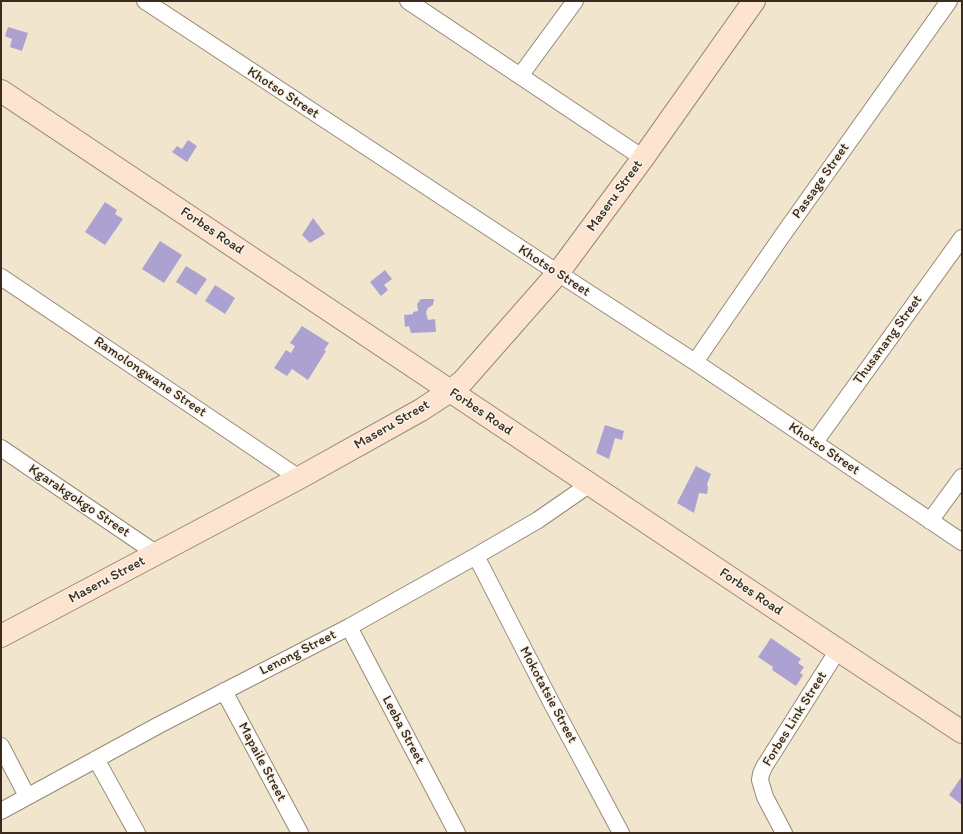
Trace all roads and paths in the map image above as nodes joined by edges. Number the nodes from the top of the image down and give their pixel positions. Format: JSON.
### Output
{"nodes":[{"id":1,"x":145,"y":1,"type":"edge"},
{"id":2,"x":408,"y":1,"type":"edge"},
{"id":3,"x":575,"y":1,"type":"edge"},
{"id":4,"x":754,"y":1,"type":"edge"},
{"id":5,"x":949,"y":1,"type":"edge"},
{"id":6,"x":520,"y":76,"type":"junction"},
{"id":7,"x":1,"y":90,"type":"edge"},
{"id":8,"x":643,"y":158,"type":"junction"},
{"id":9,"x":962,"y":238,"type":"edge"},
{"id":10,"x":558,"y":274,"type":"junction"},
{"id":11,"x":1,"y":277,"type":"edge"},
{"id":12,"x":695,"y":362,"type":"junction"},
{"id":13,"x":450,"y":391,"type":"junction"},
{"id":14,"x":815,"y":442,"type":"junction"},
{"id":15,"x":1,"y":448,"type":"edge"},
{"id":16,"x":962,"y":477,"type":"edge"},
{"id":17,"x":299,"y":478,"type":"junction"},
{"id":18,"x":590,"y":484,"type":"junction"},
{"id":19,"x":930,"y":521,"type":"junction"},
{"id":20,"x":962,"y":542,"type":"edge"},
{"id":21,"x":157,"y":554,"type":"junction"},
{"id":22,"x":476,"y":556,"type":"junction"},
{"id":23,"x":349,"y":626,"type":"junction"},
{"id":24,"x":1,"y":636,"type":"edge"},
{"id":25,"x":838,"y":650,"type":"junction"},
{"id":26,"x":224,"y":691,"type":"junction"},
{"id":27,"x":962,"y":732,"type":"edge"},
{"id":28,"x":1,"y":746,"type":"edge"},
{"id":29,"x":96,"y":758,"type":"junction"},
{"id":30,"x":28,"y":796,"type":"junction"},
{"id":31,"x":1,"y":811,"type":"edge"},
{"id":32,"x":137,"y":833,"type":"edge"},
{"id":33,"x":300,"y":833,"type":"edge"},
{"id":34,"x":457,"y":833,"type":"edge"},
{"id":35,"x":621,"y":833,"type":"edge"},
{"id":36,"x":784,"y":833,"type":"edge"}],
"edges":[{"from":1,"to":10,"type":"street","name":"Khotso Street"},
{"from":2,"to":6,"type":"street"},
{"from":3,"to":6,"type":"street"},
{"from":4,"to":8,"type":"street","name":"Maseru Street"},
{"from":5,"to":12,"type":"street","name":"Passage Street"},
{"from":6,"to":8,"type":"street"},
{"from":7,"to":13,"type":"street","name":"Forbes Road"},
{"from":8,"to":10,"type":"street","name":"Maseru Street"},
{"from":9,"to":14,"type":"street","name":"Thusanang Street"},
{"from":10,"to":12,"type":"street","name":"Khotso Street"},
{"from":10,"to":13,"type":"street","name":"Maseru Street"},
{"from":11,"to":17,"type":"street","name":"Ramolongwane Street"},
{"from":12,"to":14,"type":"street","name":"Khotso Street"},
{"from":13,"to":17,"type":"street","name":"Maseru Street"},
{"from":13,"to":18,"type":"street","name":"Forbes Road"},
{"from":14,"to":19,"type":"street","name":"Khotso Street"},
{"from":15,"to":21,"type":"street","name":"Kgarakgokgo Street"},
{"from":16,"to":19,"type":"street"},
{"from":17,"to":21,"type":"street","name":"Maseru Street"},
{"from":18,"to":22,"type":"street","name":"Lenong Street"},
{"from":18,"to":25,"type":"street","name":"Forbes Road"},
{"from":19,"to":20,"type":"street","name":"Khotso Street"},
{"from":21,"to":24,"type":"street","name":"Maseru Street"},
{"from":22,"to":23,"type":"street","name":"Lenong Street"},
{"from":22,"to":35,"type":"street","name":"Mokotatsie Street"},
{"from":23,"to":26,"type":"street","name":"Lenong Street"},
{"from":23,"to":34,"type":"street","name":"Leeba Street"},
{"from":25,"to":27,"type":"street","name":"Forbes Road"},
{"from":25,"to":36,"type":"street","name":"Forbes Link Street"},
{"from":26,"to":29,"type":"street","name":"Lenong Street"},
{"from":26,"to":33,"type":"street","name":"Mapaile Street"},
{"from":28,"to":30,"type":"street"},
{"from":29,"to":30,"type":"street","name":"Lenong Street"},
{"from":29,"to":32,"type":"street"},
{"from":30,"to":31,"type":"street","name":"Lenong Street"}]}
